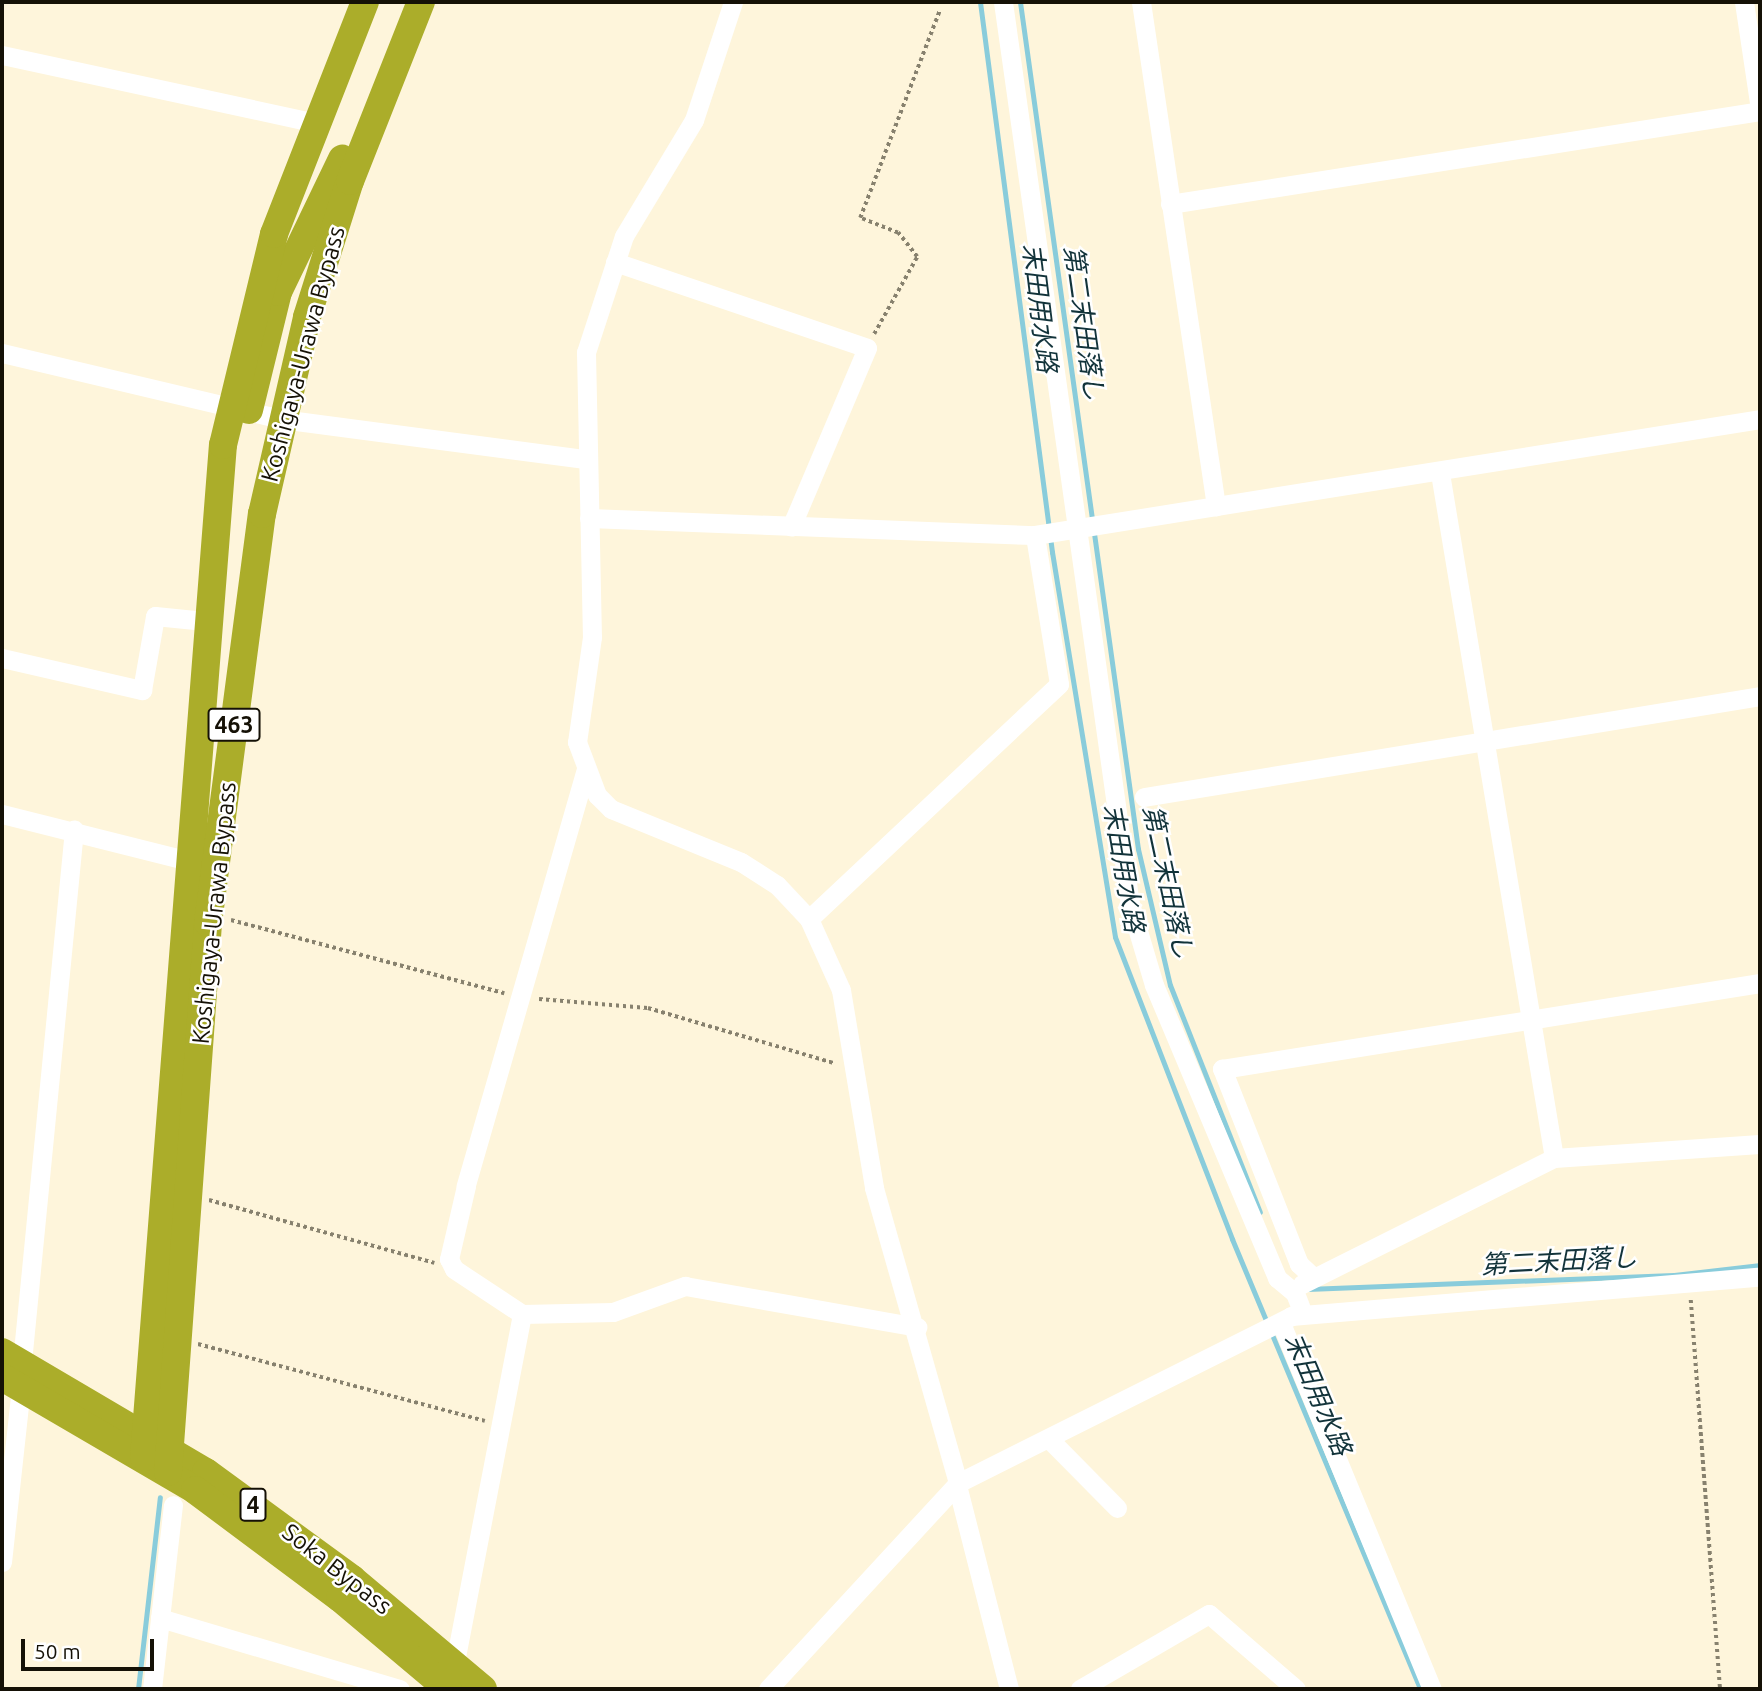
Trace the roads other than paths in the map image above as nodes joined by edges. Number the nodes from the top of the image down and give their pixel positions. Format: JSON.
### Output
{"nodes":[{"id":1,"x":365,"y":2,"type":"edge"},
{"id":2,"x":421,"y":2,"type":"edge"},
{"id":3,"x":733,"y":2,"type":"edge"},
{"id":4,"x":1003,"y":2,"type":"edge"},
{"id":5,"x":1141,"y":2,"type":"edge"},
{"id":6,"x":1744,"y":2,"type":"edge"},
{"id":7,"x":2,"y":55,"type":"edge"},
{"id":8,"x":379,"y":106,"type":"junction"},
{"id":9,"x":1760,"y":110,"type":"edge"},
{"id":10,"x":313,"y":122,"type":"junction"},
{"id":11,"x":1170,"y":204,"type":"junction"},
{"id":12,"x":615,"y":262,"type":"junction"},
{"id":13,"x":2,"y":354,"type":"edge"},
{"id":14,"x":240,"y":407,"type":"junction"},
{"id":15,"x":281,"y":419,"type":"junction"},
{"id":16,"x":1760,"y":419,"type":"edge"},
{"id":17,"x":585,"y":459,"type":"junction"},
{"id":18,"x":1440,"y":473,"type":"junction"},
{"id":19,"x":1216,"y":506,"type":"junction"},
{"id":20,"x":589,"y":518,"type":"junction"},
{"id":21,"x":791,"y":527,"type":"junction"},
{"id":22,"x":1079,"y":528,"type":"junction"},
{"id":23,"x":1035,"y":535,"type":"junction"},
{"id":24,"x":205,"y":621,"type":"junction"},
{"id":25,"x":2,"y":658,"type":"edge"},
{"id":26,"x":1760,"y":696,"type":"edge"},
{"id":27,"x":1485,"y":742,"type":"junction"},
{"id":28,"x":586,"y":769,"type":"junction"},
{"id":29,"x":1144,"y":797,"type":"dead end"},
{"id":30,"x":2,"y":814,"type":"edge"},
{"id":31,"x":74,"y":830,"type":"junction"},
{"id":32,"x":189,"y":862,"type":"junction"},
{"id":33,"x":809,"y":919,"type":"junction"},
{"id":34,"x":1760,"y":983,"type":"edge"},
{"id":35,"x":1528,"y":1017,"type":"junction"},
{"id":36,"x":1760,"y":1144,"type":"edge"},
{"id":37,"x":1554,"y":1158,"type":"junction"},
{"id":38,"x":1312,"y":1276,"type":"junction"},
{"id":39,"x":1760,"y":1277,"type":"edge"},
{"id":40,"x":1295,"y":1293,"type":"junction"},
{"id":41,"x":522,"y":1314,"type":"junction"},
{"id":42,"x":1303,"y":1314,"type":"junction"},
{"id":43,"x":1280,"y":1323,"type":"junction"},
{"id":44,"x":917,"y":1327,"type":"junction"},
{"id":45,"x":11,"y":1370,"type":"edge"},
{"id":46,"x":1051,"y":1441,"type":"junction"},
{"id":47,"x":145,"y":1446,"type":"junction"},
{"id":48,"x":170,"y":1461,"type":"junction"},
{"id":49,"x":958,"y":1484,"type":"junction"},
{"id":50,"x":173,"y":1505,"type":"dead end"},
{"id":51,"x":1116,"y":1508,"type":"dead end"},
{"id":52,"x":2,"y":1562,"type":"edge"},
{"id":53,"x":160,"y":1618,"type":"junction"},
{"id":54,"x":444,"y":1681,"type":"edge"},
{"id":55,"x":152,"y":1689,"type":"edge"},
{"id":56,"x":400,"y":1689,"type":"edge"},
{"id":57,"x":483,"y":1689,"type":"edge"},
{"id":58,"x":768,"y":1689,"type":"edge"},
{"id":59,"x":1009,"y":1689,"type":"edge"},
{"id":60,"x":1080,"y":1689,"type":"edge"},
{"id":61,"x":1296,"y":1689,"type":"edge"},
{"id":62,"x":1432,"y":1689,"type":"edge"}],
"edges":[{"from":1,"to":10,"type":"highway","name":"Koshigaya-Urawa Bypass","number":"463"},
{"from":2,"to":8,"type":"highway","name":"Koshigaya-Urawa Bypass","number":"463"},
{"from":3,"to":12,"type":"street"},
{"from":4,"to":22,"type":"street"},
{"from":5,"to":11,"type":"street"},
{"from":6,"to":9,"type":"street"},
{"from":7,"to":10,"type":"street"},
{"from":8,"to":14,"type":"highway"},
{"from":8,"to":15,"type":"highway","name":"Koshigaya-Urawa Bypass","number":"463"},
{"from":9,"to":11,"type":"street"},
{"from":10,"to":14,"type":"highway","name":"Koshigaya-Urawa Bypass","number":"463"},
{"from":11,"to":19,"type":"street"},
{"from":12,"to":17,"type":"street"},
{"from":12,"to":21,"type":"street"},
{"from":13,"to":14,"type":"street"},
{"from":14,"to":15,"type":"street"},
{"from":14,"to":24,"type":"highway","name":"Koshigaya-Urawa Bypass","number":"463"},
{"from":15,"to":17,"type":"street"},
{"from":15,"to":48,"type":"highway","name":"Koshigaya-Urawa Bypass","number":"463"},
{"from":16,"to":18,"type":"street"},
{"from":17,"to":20,"type":"street"},
{"from":18,"to":19,"type":"street"},
{"from":18,"to":27,"type":"street"},
{"from":19,"to":22,"type":"street"},
{"from":20,"to":21,"type":"street"},
{"from":20,"to":28,"type":"street"},
{"from":21,"to":23,"type":"street"},
{"from":22,"to":23,"type":"street"},
{"from":22,"to":40,"type":"street"},
{"from":23,"to":33,"type":"street"},
{"from":24,"to":25,"type":"street"},
{"from":24,"to":32,"type":"highway","name":"Koshigaya-Urawa Bypass","number":"463"},
{"from":26,"to":27,"type":"street"},
{"from":27,"to":29,"type":"street"},
{"from":27,"to":35,"type":"street"},
{"from":28,"to":33,"type":"street"},
{"from":28,"to":41,"type":"street"},
{"from":30,"to":31,"type":"street"},
{"from":31,"to":32,"type":"street"},
{"from":31,"to":45,"type":"street"},
{"from":32,"to":47,"type":"highway","name":"Koshigaya-Urawa Bypass","number":"463"},
{"from":33,"to":44,"type":"street"},
{"from":34,"to":35,"type":"street"},
{"from":35,"to":37,"type":"street"},
{"from":35,"to":38,"type":"street"},
{"from":36,"to":37,"type":"street"},
{"from":37,"to":38,"type":"street"},
{"from":38,"to":40,"type":"street"},
{"from":39,"to":42,"type":"street"},
{"from":40,"to":42,"type":"street"},
{"from":41,"to":44,"type":"street"},
{"from":41,"to":54,"type":"street"},
{"from":42,"to":43,"type":"street"},
{"from":43,"to":46,"type":"street"},
{"from":43,"to":62,"type":"street"},
{"from":44,"to":49,"type":"street"},
{"from":45,"to":47,"type":"highway","name":"Soka Bypass","number":"4"},
{"from":45,"to":52,"type":"street"},
{"from":46,"to":49,"type":"street"},
{"from":46,"to":51,"type":"street"},
{"from":47,"to":48,"type":"highway","name":"Soka Bypass","number":"4"},
{"from":48,"to":54,"type":"highway","name":"Soka Bypass","number":"4"},
{"from":49,"to":58,"type":"street"},
{"from":49,"to":59,"type":"street"},
{"from":50,"to":53,"type":"street"},
{"from":53,"to":55,"type":"street"},
{"from":53,"to":56,"type":"street"},
{"from":54,"to":57,"type":"highway","name":"Soka Bypass","number":"4"},
{"from":60,"to":61,"type":"street"}]}
